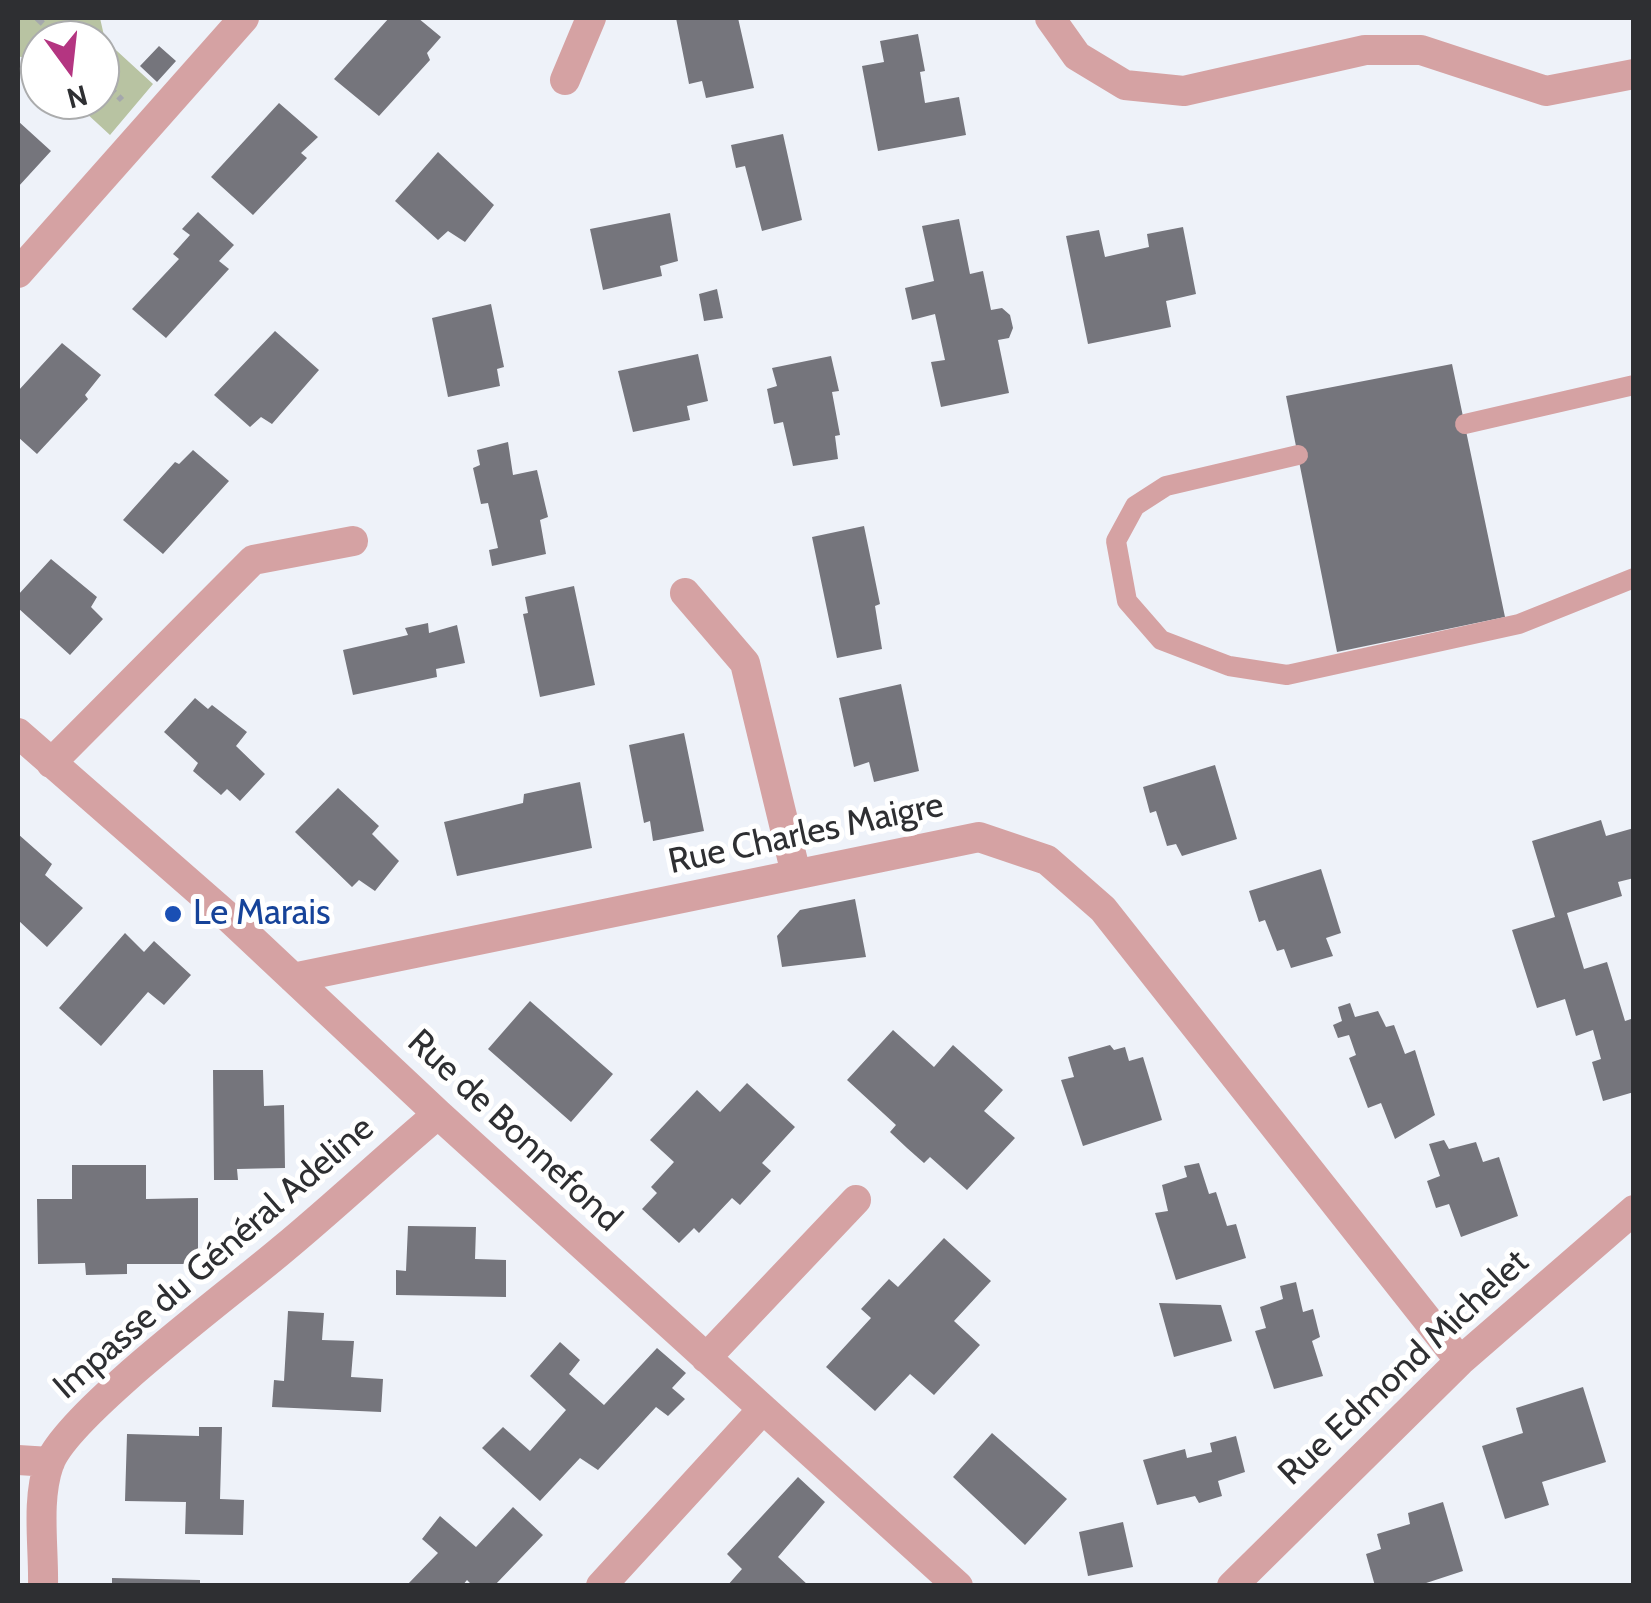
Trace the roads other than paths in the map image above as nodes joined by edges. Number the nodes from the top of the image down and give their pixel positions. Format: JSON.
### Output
{"nodes":[{"id":1,"x":244,"y":18,"type":"edge"},
{"id":2,"x":592,"y":18,"type":"edge"},
{"id":3,"x":1050,"y":18,"type":"edge"},
{"id":4,"x":1634,"y":74,"type":"edge"},
{"id":5,"x":565,"y":80,"type":"dead end"},
{"id":6,"x":18,"y":273,"type":"edge"},
{"id":7,"x":1634,"y":385,"type":"edge"},
{"id":8,"x":1465,"y":424,"type":"dead end"},
{"id":9,"x":1298,"y":456,"type":"dead end"},
{"id":10,"x":353,"y":542,"type":"dead end"},
{"id":11,"x":1634,"y":578,"type":"edge"},
{"id":12,"x":685,"y":594,"type":"dead end"},
{"id":13,"x":20,"y":740,"type":"edge"},
{"id":14,"x":52,"y":763,"type":"junction"},
{"id":15,"x":796,"y":874,"type":"junction"},
{"id":16,"x":293,"y":978,"type":"junction"},
{"id":17,"x":438,"y":1114,"type":"junction"},
{"id":18,"x":856,"y":1200,"type":"dead end"},
{"id":19,"x":1634,"y":1210,"type":"edge"},
{"id":20,"x":706,"y":1358,"type":"junction"},
{"id":21,"x":1460,"y":1360,"type":"junction"},
{"id":22,"x":763,"y":1409,"type":"junction"},
{"id":23,"x":18,"y":1460,"type":"edge"},
{"id":24,"x":50,"y":1462,"type":"junction"},
{"id":25,"x":43,"y":1586,"type":"edge"},
{"id":26,"x":600,"y":1586,"type":"edge"},
{"id":27,"x":958,"y":1586,"type":"edge"},
{"id":28,"x":1232,"y":1586,"type":"edge"}],
"edges":[{"from":1,"to":6,"type":"street"},
{"from":2,"to":5,"type":"street"},
{"from":3,"to":4,"type":"street"},
{"from":7,"to":8,"type":"lane"},
{"from":9,"to":11,"type":"lane"},
{"from":10,"to":14,"type":"street"},
{"from":12,"to":15,"type":"street"},
{"from":13,"to":14,"type":"street","name":"Rue de Bonnefond"},
{"from":14,"to":16,"type":"street","name":"Rue de Bonnefond"},
{"from":15,"to":16,"type":"street","name":"Rue Charles Maigre"},
{"from":15,"to":21,"type":"street","name":"Rue Charles Maigre"},
{"from":16,"to":17,"type":"street","name":"Rue de Bonnefond"},
{"from":17,"to":20,"type":"street","name":"Rue de Bonnefond"},
{"from":17,"to":24,"type":"street","name":"Impasse du Général Adeline"},
{"from":18,"to":20,"type":"street"},
{"from":19,"to":21,"type":"street","name":"Rue Edmond Michelet"},
{"from":20,"to":22,"type":"street","name":"Rue de Bonnefond"},
{"from":21,"to":28,"type":"street","name":"Rue Edmond Michelet"},
{"from":22,"to":26,"type":"street"},
{"from":22,"to":27,"type":"street","name":"Rue de Bonnefond"},
{"from":23,"to":24,"type":"street"},
{"from":24,"to":25,"type":"street","name":"Impasse du Général Adeline"}]}
